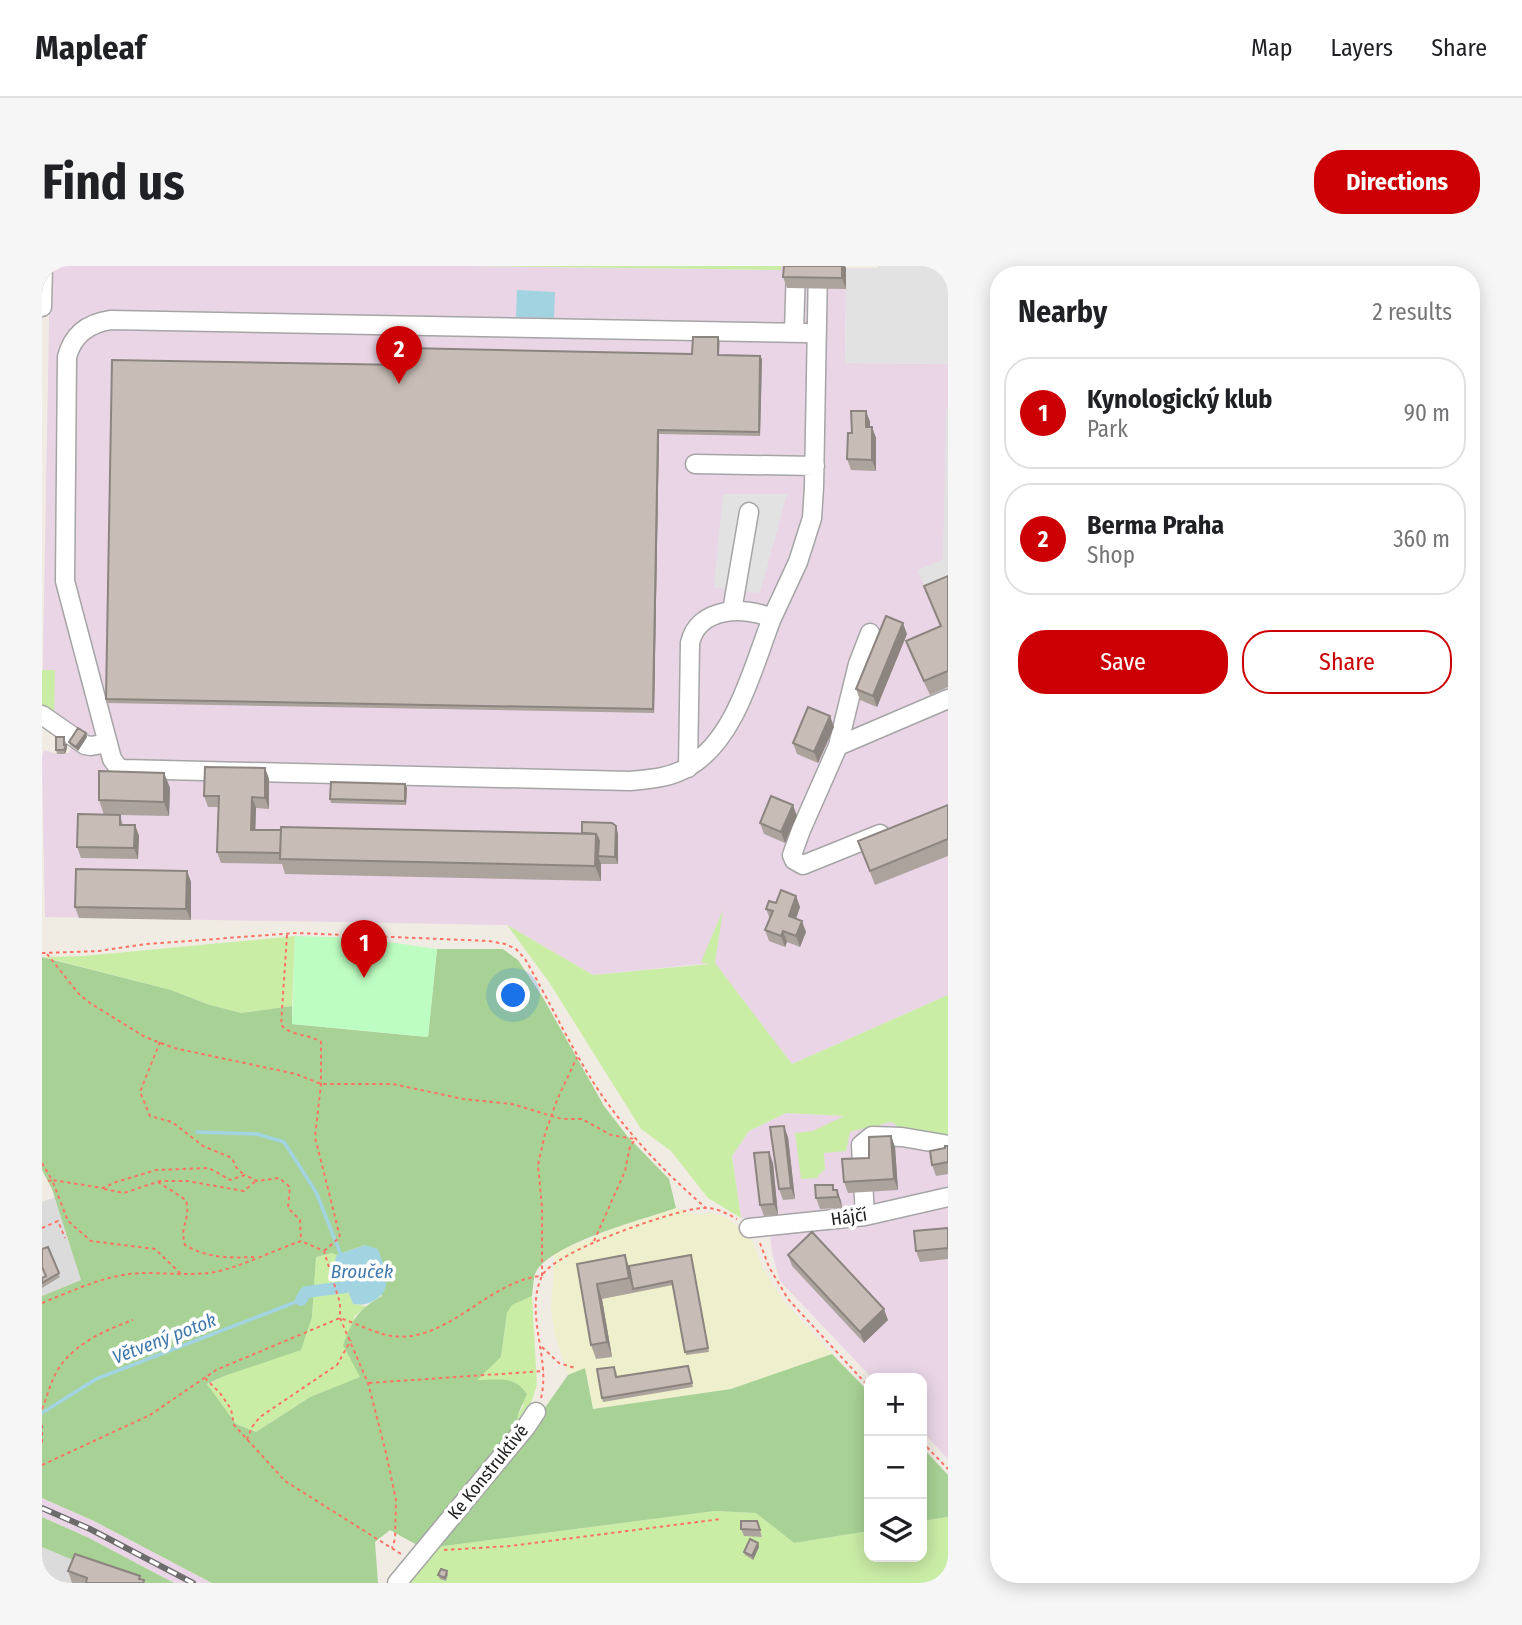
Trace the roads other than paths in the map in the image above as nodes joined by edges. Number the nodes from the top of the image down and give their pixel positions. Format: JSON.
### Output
{"nodes":[{"id":1,"x":43,"y":266,"type":"edge"},
{"id":2,"x":796,"y":266,"type":"edge"},
{"id":3,"x":818,"y":266,"type":"edge"},
{"id":4,"x":42,"y":307,"type":"edge"},
{"id":5,"x":695,"y":464,"type":"dead end"},
{"id":6,"x":815,"y":466,"type":"junction"},
{"id":7,"x":750,"y":512,"type":"dead end"},
{"id":8,"x":732,"y":611,"type":"junction"},
{"id":9,"x":772,"y":618,"type":"junction"},
{"id":10,"x":870,"y":633,"type":"dead end"},
{"id":11,"x":948,"y":699,"type":"edge"},
{"id":12,"x":42,"y":715,"type":"edge"},
{"id":13,"x":108,"y":743,"type":"junction"},
{"id":14,"x":838,"y":746,"type":"junction"},
{"id":15,"x":688,"y":768,"type":"junction"},
{"id":16,"x":897,"y":827,"type":"edge"},
{"id":17,"x":948,"y":1145,"type":"edge"},
{"id":18,"x":948,"y":1196,"type":"edge"},
{"id":19,"x":866,"y":1216,"type":"junction"},
{"id":20,"x":749,"y":1228,"type":"road end"},
{"id":21,"x":536,"y":1412,"type":"road end"},
{"id":22,"x":397,"y":1583,"type":"edge"}],
"edges":[{"from":1,"to":4,"type":"street"},
{"from":2,"to":13,"type":"street"},
{"from":3,"to":6,"type":"street"},
{"from":5,"to":6,"type":"street"},
{"from":6,"to":9,"type":"street"},
{"from":7,"to":8,"type":"street"},
{"from":8,"to":9,"type":"street"},
{"from":8,"to":15,"type":"street"},
{"from":9,"to":15,"type":"street"},
{"from":10,"to":14,"type":"street"},
{"from":11,"to":14,"type":"street"},
{"from":12,"to":13,"type":"street"},
{"from":13,"to":15,"type":"street"},
{"from":14,"to":16,"type":"street"},
{"from":17,"to":19,"type":"street"},
{"from":18,"to":19,"type":"street","name":"Hájčí"},
{"from":19,"to":20,"type":"street","name":"Hájčí"},
{"from":21,"to":22,"type":"street","name":"Ke Konstruktivě"}]}
